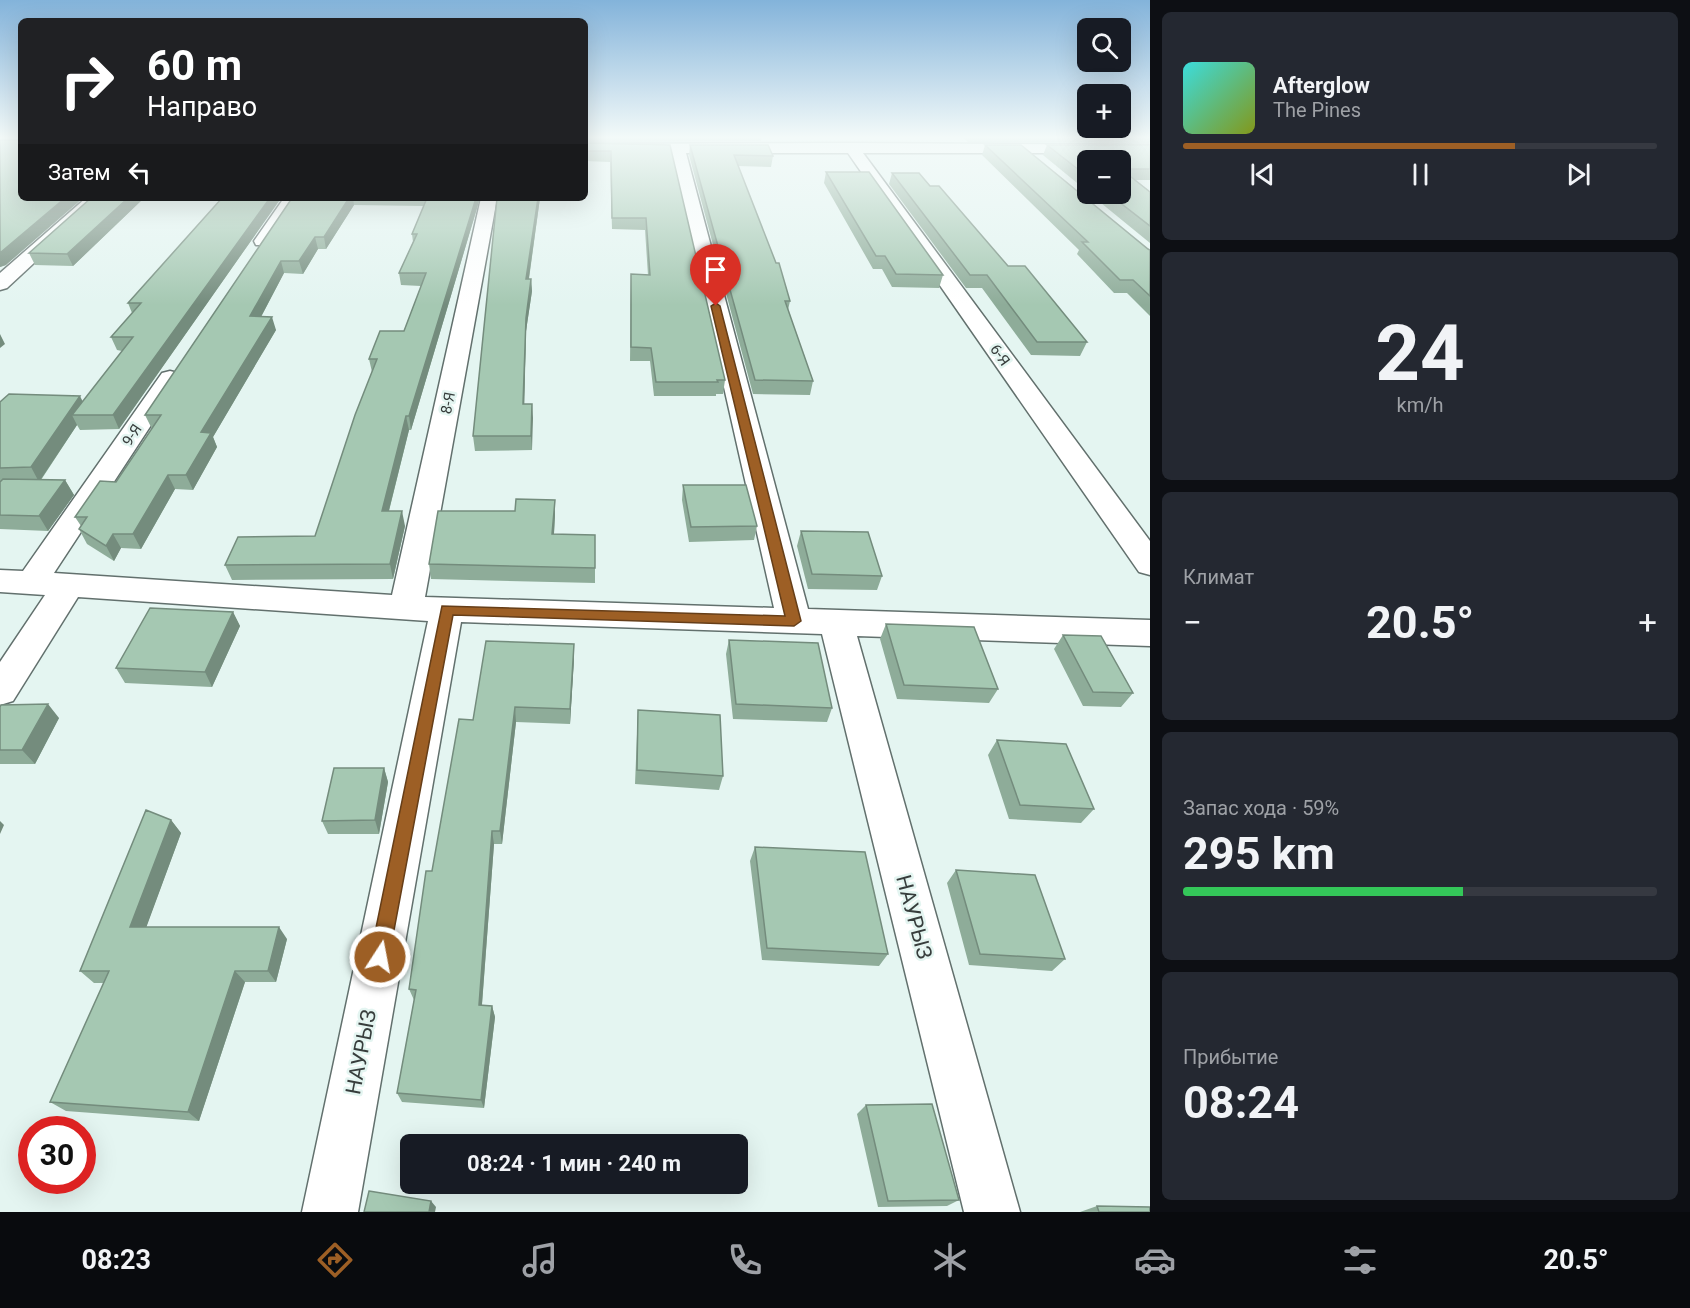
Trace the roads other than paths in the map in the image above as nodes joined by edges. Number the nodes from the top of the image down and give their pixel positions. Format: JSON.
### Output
{"nodes":[{"id":1,"x":690,"y":193,"type":"edge"},
{"id":2,"x":884,"y":193,"type":"edge"},
{"id":3,"x":93,"y":201,"type":"edge"},
{"id":4,"x":290,"y":201,"type":"edge"},
{"id":5,"x":489,"y":201,"type":"edge"},
{"id":6,"x":252,"y":257,"type":"edge"},
{"id":7,"x":0,"y":284,"type":"edge"},
{"id":8,"x":186,"y":356,"type":"edge"},
{"id":9,"x":1150,"y":564,"type":"edge"},
{"id":10,"x":16,"y":581,"type":"edge"},
{"id":11,"x":68,"y":587,"type":"junction"},
{"id":12,"x":427,"y":609,"type":"junction"},
{"id":13,"x":815,"y":622,"type":"junction"},
{"id":14,"x":1150,"y":633,"type":"edge"},
{"id":15,"x":0,"y":691,"type":"edge"},
{"id":16,"x":330,"y":1212,"type":"edge"},
{"id":17,"x":992,"y":1212,"type":"edge"}],
"edges":[{"from":1,"to":13,"type":"street","name":"НАУРЫЗ"},
{"from":2,"to":9,"type":"street","name":"6-Я"},
{"from":3,"to":7,"type":"street"},
{"from":4,"to":6,"type":"street"},
{"from":5,"to":12,"type":"street","name":"8-Я"},
{"from":8,"to":10,"type":"street","name":"9-Я"},
{"from":10,"to":11,"type":"street"},
{"from":11,"to":12,"type":"street"},
{"from":11,"to":15,"type":"street"},
{"from":12,"to":13,"type":"street"},
{"from":12,"to":16,"type":"street","name":"НАУРЫЗ"},
{"from":13,"to":14,"type":"street"},
{"from":13,"to":17,"type":"street","name":"НАУРЫЗ"}]}
